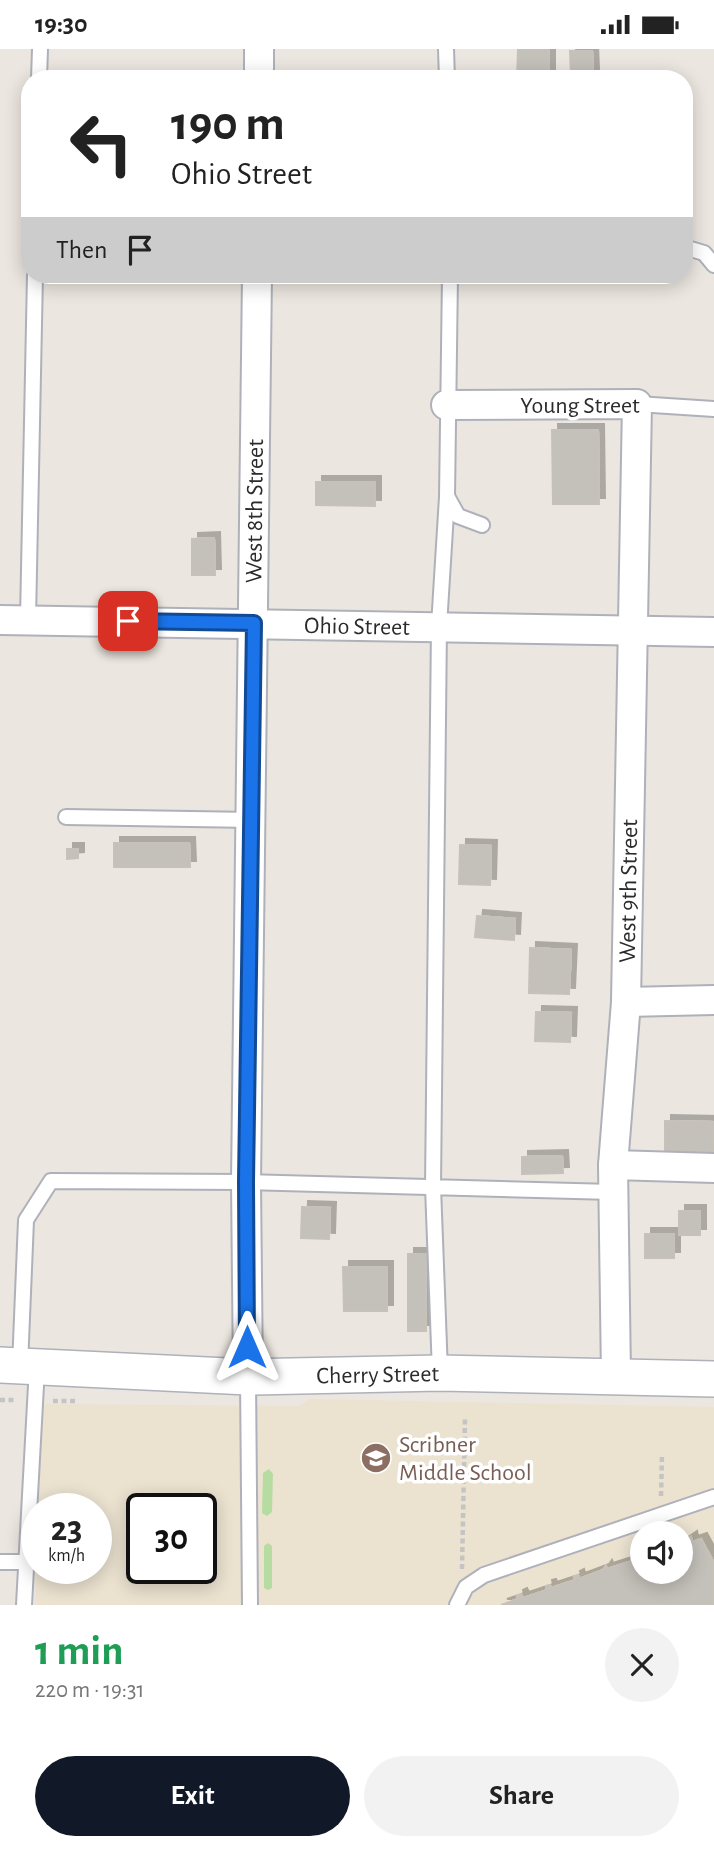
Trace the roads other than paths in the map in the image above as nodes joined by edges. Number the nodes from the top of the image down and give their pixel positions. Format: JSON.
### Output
{"nodes":[{"id":1,"x":40,"y":49,"type":"edge"},
{"id":2,"x":259,"y":49,"type":"edge"},
{"id":3,"x":446,"y":49,"type":"edge"},
{"id":4,"x":39,"y":70,"type":"edge"},
{"id":5,"x":259,"y":70,"type":"edge"},
{"id":6,"x":447,"y":70,"type":"edge"},
{"id":7,"x":693,"y":250,"type":"edge"},
{"id":8,"x":714,"y":265,"type":"edge"},
{"id":9,"x":34,"y":284,"type":"edge"},
{"id":10,"x":257,"y":284,"type":"edge"},
{"id":11,"x":450,"y":284,"type":"edge"},
{"id":12,"x":637,"y":404,"type":"junction"},
{"id":13,"x":446,"y":405,"type":"junction"},
{"id":14,"x":714,"y":409,"type":"edge"},
{"id":15,"x":447,"y":497,"type":"junction"},
{"id":16,"x":482,"y":525,"type":"dead end"},
{"id":17,"x":14,"y":620,"type":"edge"},
{"id":18,"x":254,"y":623,"type":"junction"},
{"id":19,"x":439,"y":626,"type":"junction"},
{"id":20,"x":633,"y":630,"type":"junction"},
{"id":21,"x":714,"y":632,"type":"edge"},
{"id":22,"x":66,"y":817,"type":"dead end"},
{"id":23,"x":253,"y":820,"type":"junction"},
{"id":24,"x":714,"y":1000,"type":"edge"},
{"id":25,"x":626,"y":1002,"type":"junction"},
{"id":26,"x":714,"y":1168,"type":"edge"},
{"id":27,"x":613,"y":1178,"type":"junction"},
{"id":28,"x":246,"y":1182,"type":"junction"},
{"id":29,"x":433,"y":1187,"type":"junction"},
{"id":30,"x":19,"y":1366,"type":"edge"},
{"id":31,"x":440,"y":1373,"type":"junction"},
{"id":32,"x":616,"y":1376,"type":"junction"},
{"id":33,"x":248,"y":1377,"type":"junction"},
{"id":34,"x":714,"y":1379,"type":"edge"},
{"id":35,"x":22,"y":1493,"type":"edge"},
{"id":36,"x":714,"y":1497,"type":"edge"},
{"id":37,"x":0,"y":1562,"type":"edge"},
{"id":38,"x":21,"y":1562,"type":"edge"},
{"id":39,"x":24,"y":1584,"type":"edge"},
{"id":40,"x":24,"y":1605,"type":"edge"},
{"id":41,"x":250,"y":1605,"type":"edge"},
{"id":42,"x":457,"y":1605,"type":"edge"}],
"edges":[{"from":1,"to":4,"type":"lane"},
{"from":2,"to":5,"type":"street"},
{"from":3,"to":6,"type":"lane"},
{"from":7,"to":8,"type":"lane"},
{"from":9,"to":17,"type":"lane"},
{"from":10,"to":18,"type":"street","name":"West 8th Street"},
{"from":11,"to":13,"type":"lane"},
{"from":12,"to":13,"type":"street","name":"Young Street"},
{"from":12,"to":14,"type":"lane","name":"Young Street"},
{"from":12,"to":20,"type":"street","name":"West 9th Street"},
{"from":13,"to":15,"type":"lane"},
{"from":15,"to":16,"type":"lane"},
{"from":15,"to":19,"type":"lane"},
{"from":17,"to":18,"type":"street","name":"Ohio Street"},
{"from":18,"to":19,"type":"street","name":"Ohio Street"},
{"from":18,"to":23,"type":"street","name":"West 8th Street"},
{"from":19,"to":20,"type":"street","name":"Ohio Street"},
{"from":19,"to":29,"type":"lane"},
{"from":20,"to":21,"type":"street","name":"Ohio Street"},
{"from":20,"to":25,"type":"street","name":"West 9th Street"},
{"from":22,"to":23,"type":"lane"},
{"from":23,"to":28,"type":"street","name":"West 8th Street"},
{"from":24,"to":25,"type":"street"},
{"from":25,"to":27,"type":"street","name":"West 9th Street"},
{"from":26,"to":27,"type":"street"},
{"from":27,"to":29,"type":"lane"},
{"from":27,"to":32,"type":"street","name":"West 9th Street"},
{"from":28,"to":29,"type":"lane"},
{"from":28,"to":30,"type":"lane"},
{"from":28,"to":33,"type":"street","name":"West 8th Street"},
{"from":29,"to":31,"type":"lane"},
{"from":30,"to":33,"type":"street","name":"Cherry Street"},
{"from":30,"to":35,"type":"lane"},
{"from":31,"to":32,"type":"street","name":"Cherry Street"},
{"from":31,"to":33,"type":"street","name":"Cherry Street"},
{"from":32,"to":34,"type":"street","name":"Cherry Street"},
{"from":33,"to":41,"type":"lane"},
{"from":36,"to":42,"type":"lane"},
{"from":37,"to":38,"type":"lane"},
{"from":39,"to":40,"type":"lane"}]}
